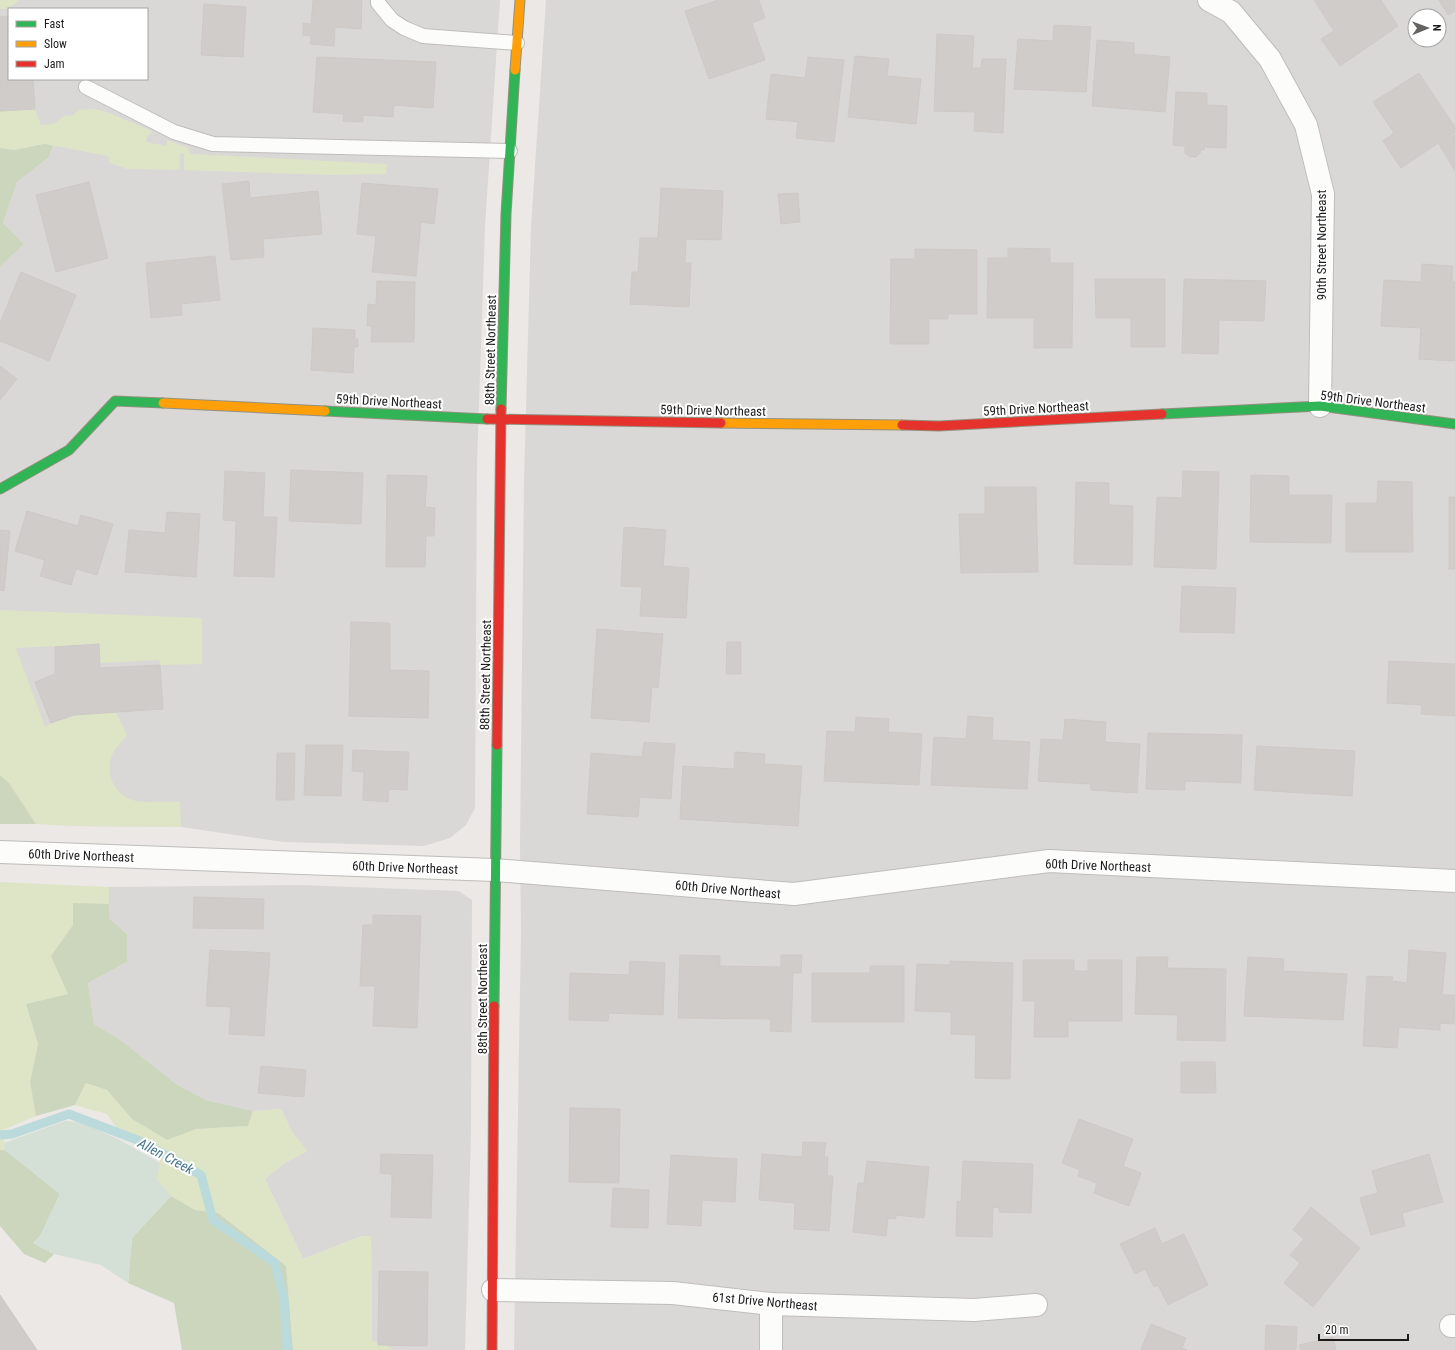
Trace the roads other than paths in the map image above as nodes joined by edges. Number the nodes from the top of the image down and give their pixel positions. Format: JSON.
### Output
{"nodes":[{"id":1,"x":378,"y":0,"type":"edge"},
{"id":2,"x":520,"y":0,"type":"edge"},
{"id":3,"x":1209,"y":0,"type":"edge"},
{"id":4,"x":517,"y":43,"type":"junction"},
{"id":5,"x":86,"y":87,"type":"dead end"},
{"id":6,"x":510,"y":151,"type":"junction"},
{"id":7,"x":1320,"y":406,"type":"junction"},
{"id":8,"x":501,"y":420,"type":"junction"},
{"id":9,"x":1455,"y":424,"type":"edge"},
{"id":10,"x":0,"y":489,"type":"edge"},
{"id":11,"x":0,"y":852,"type":"edge"},
{"id":12,"x":495,"y":870,"type":"junction"},
{"id":13,"x":1455,"y":881,"type":"edge"},
{"id":14,"x":493,"y":1290,"type":"junction"},
{"id":15,"x":771,"y":1304,"type":"junction"},
{"id":16,"x":1036,"y":1305,"type":"dead end"},
{"id":17,"x":492,"y":1350,"type":"edge"},
{"id":18,"x":771,"y":1350,"type":"edge"}],
"edges":[{"from":1,"to":4,"type":"lane"},
{"from":2,"to":4,"type":"street","name":"88th Street Northeast"},
{"from":3,"to":7,"type":"street","name":"90th Street Northeast"},
{"from":4,"to":6,"type":"street","name":"88th Street Northeast"},
{"from":5,"to":6,"type":"lane"},
{"from":6,"to":8,"type":"street","name":"88th Street Northeast"},
{"from":7,"to":8,"type":"street","name":"59th Drive Northeast"},
{"from":7,"to":9,"type":"street","name":"59th Drive Northeast"},
{"from":8,"to":10,"type":"street","name":"59th Drive Northeast"},
{"from":8,"to":12,"type":"street","name":"88th Street Northeast"},
{"from":11,"to":12,"type":"street","name":"60th Drive Northeast"},
{"from":12,"to":13,"type":"street","name":"60th Drive Northeast"},
{"from":12,"to":14,"type":"street","name":"88th Street Northeast"},
{"from":14,"to":15,"type":"street","name":"61st Drive Northeast"},
{"from":14,"to":17,"type":"street","name":"88th Street Northeast"},
{"from":15,"to":16,"type":"street","name":"61st Drive Northeast"},
{"from":15,"to":18,"type":"street"}]}
